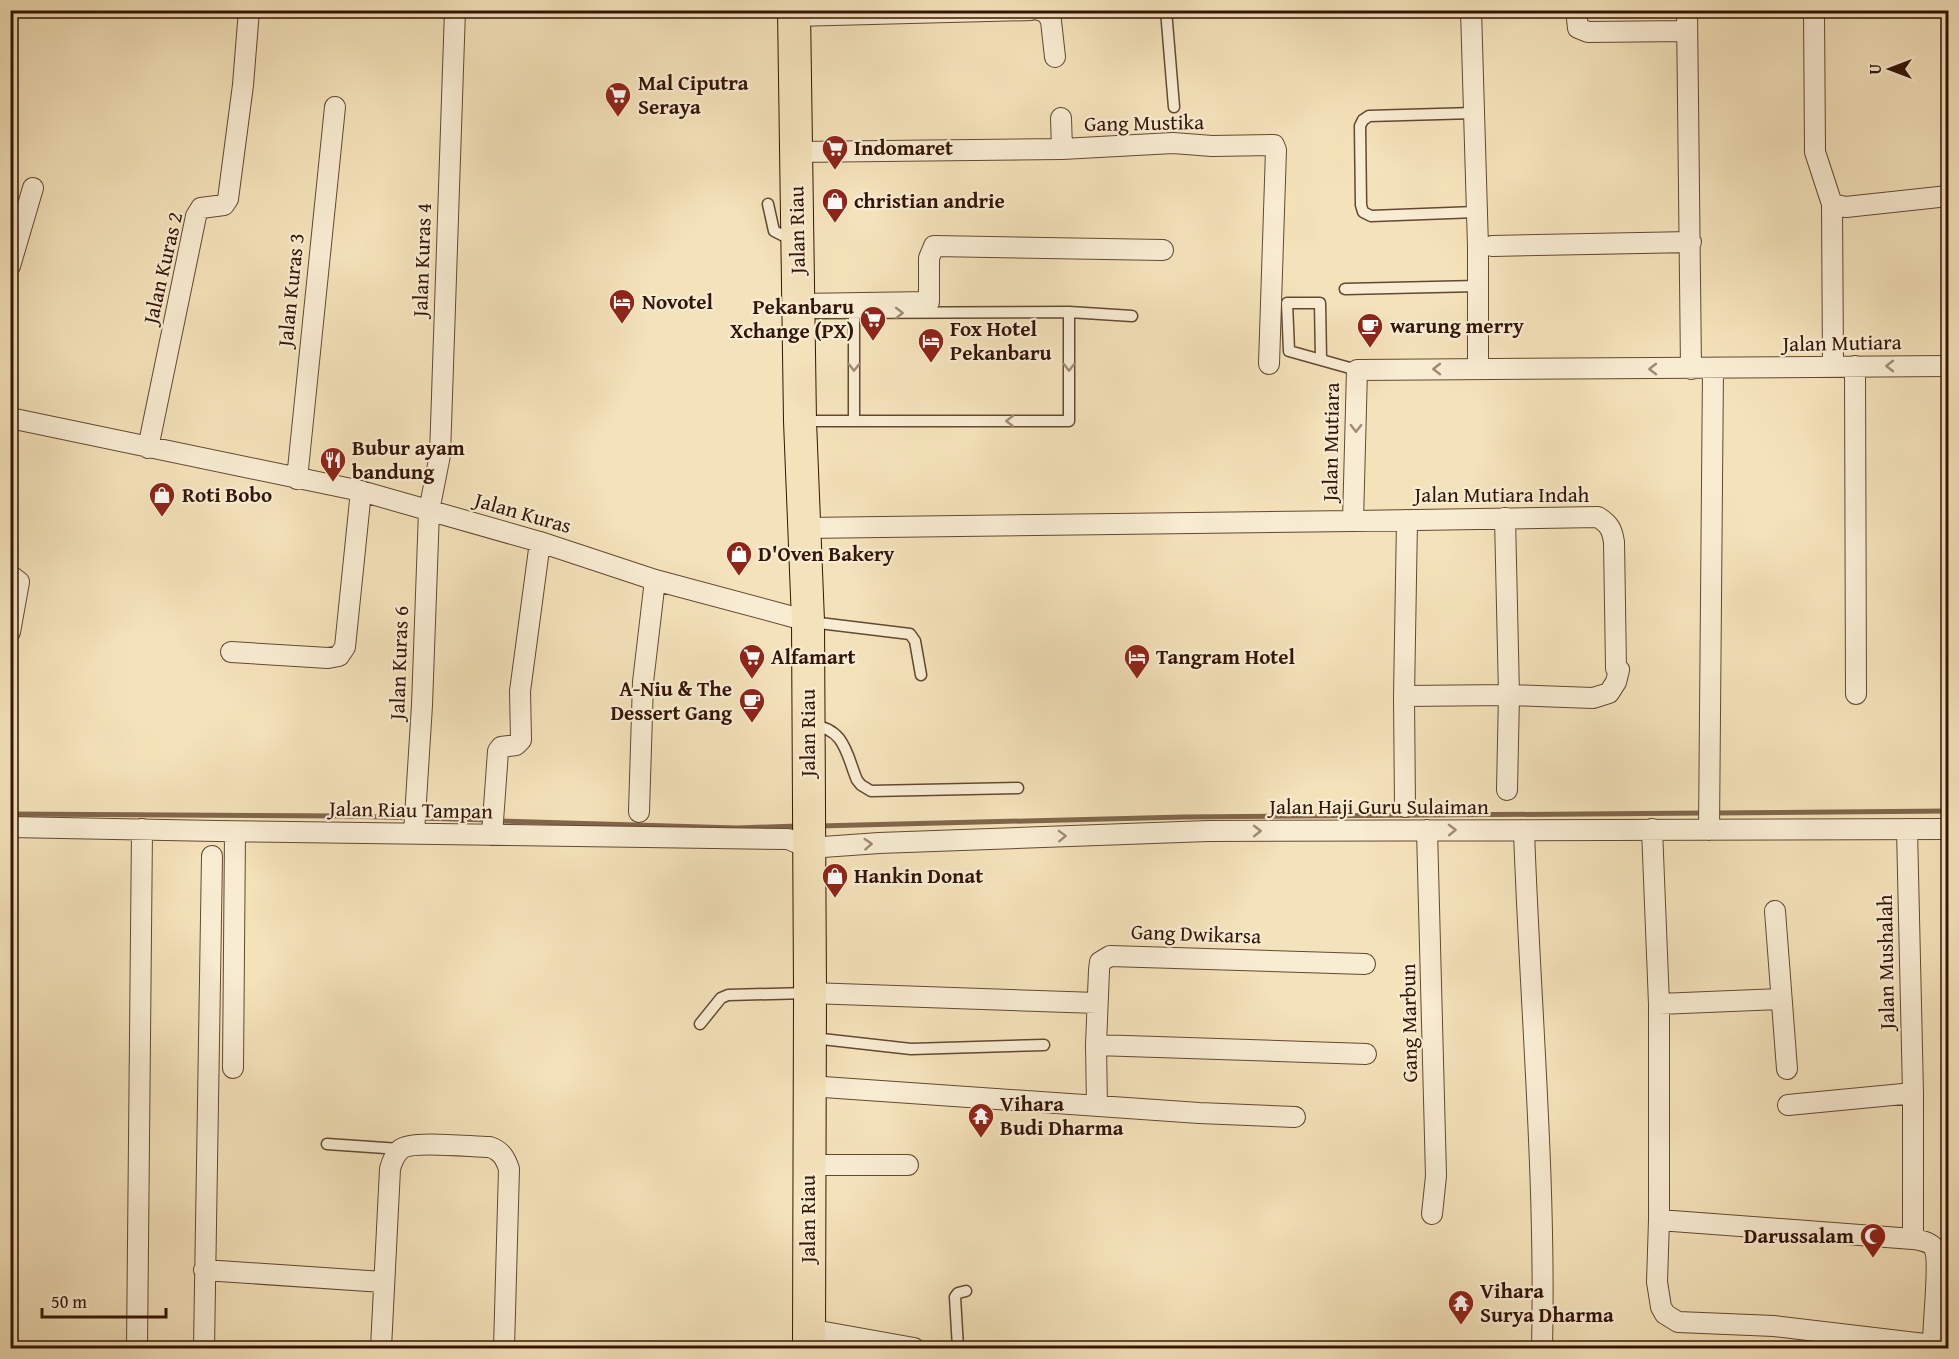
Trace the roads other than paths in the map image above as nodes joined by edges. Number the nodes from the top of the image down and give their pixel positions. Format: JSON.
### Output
{"nodes":[{"id":1,"x":249,"y":10,"type":"edge"},
{"id":2,"x":455,"y":10,"type":"edge"},
{"id":3,"x":1031,"y":10,"type":"edge"},
{"id":4,"x":1039,"y":10,"type":"edge"},
{"id":5,"x":1166,"y":10,"type":"edge"},
{"id":6,"x":1471,"y":10,"type":"edge"},
{"id":7,"x":1575,"y":10,"type":"edge"},
{"id":8,"x":1687,"y":10,"type":"edge"},
{"id":9,"x":1814,"y":10,"type":"edge"},
{"id":10,"x":794,"y":13,"type":"edge"},
{"id":11,"x":1688,"y":31,"type":"junction"},
{"id":12,"x":1055,"y":57,"type":"dead end"},
{"id":13,"x":335,"y":106,"type":"dead end"},
{"id":14,"x":1174,"y":107,"type":"dead end"},
{"id":15,"x":1474,"y":113,"type":"junction"},
{"id":16,"x":1061,"y":118,"type":"dead end"},
{"id":17,"x":1062,"y":148,"type":"junction"},
{"id":18,"x":795,"y":152,"type":"junction"},
{"id":19,"x":33,"y":188,"type":"dead end"},
{"id":20,"x":1948,"y":196,"type":"edge"},
{"id":21,"x":768,"y":204,"type":"dead end"},
{"id":22,"x":1832,"y":204,"type":"junction"},
{"id":23,"x":1476,"y":212,"type":"junction"},
{"id":24,"x":1691,"y":242,"type":"junction"},
{"id":25,"x":797,"y":243,"type":"junction"},
{"id":26,"x":1492,"y":246,"type":"dead end"},
{"id":27,"x":1163,"y":250,"type":"dead end"},
{"id":28,"x":10,"y":266,"type":"edge"},
{"id":29,"x":1478,"y":286,"type":"junction"},
{"id":30,"x":1346,"y":289,"type":"dead end"},
{"id":31,"x":798,"y":309,"type":"junction"},
{"id":32,"x":1069,"y":312,"type":"junction"},
{"id":33,"x":854,"y":314,"type":"junction"},
{"id":34,"x":1132,"y":316,"type":"dead end"},
{"id":35,"x":1321,"y":359,"type":"junction"},
{"id":36,"x":1269,"y":364,"type":"dead end"},
{"id":37,"x":1855,"y":366,"type":"junction"},
{"id":38,"x":1948,"y":366,"type":"edge"},
{"id":39,"x":1833,"y":367,"type":"junction"},
{"id":40,"x":1478,"y":369,"type":"junction"},
{"id":41,"x":1691,"y":369,"type":"junction"},
{"id":42,"x":1713,"y":369,"type":"junction"},
{"id":43,"x":1357,"y":370,"type":"junction"},
{"id":44,"x":10,"y":418,"type":"edge"},
{"id":45,"x":800,"y":421,"type":"junction"},
{"id":46,"x":854,"y":421,"type":"junction"},
{"id":47,"x":147,"y":448,"type":"junction"},
{"id":48,"x":297,"y":479,"type":"junction"},
{"id":49,"x":361,"y":491,"type":"junction"},
{"id":50,"x":429,"y":511,"type":"junction"},
{"id":51,"x":1505,"y":518,"type":"junction"},
{"id":52,"x":1407,"y":520,"type":"junction"},
{"id":53,"x":1353,"y":521,"type":"junction"},
{"id":54,"x":804,"y":528,"type":"junction"},
{"id":55,"x":540,"y":542,"type":"junction"},
{"id":56,"x":10,"y":575,"type":"edge"},
{"id":57,"x":655,"y":580,"type":"junction"},
{"id":58,"x":808,"y":621,"type":"junction"},
{"id":59,"x":10,"y":632,"type":"edge"},
{"id":60,"x":231,"y":652,"type":"dead end"},
{"id":61,"x":921,"y":675,"type":"dead end"},
{"id":62,"x":1856,"y":694,"type":"dead end"},
{"id":63,"x":1509,"y":695,"type":"junction"},
{"id":64,"x":1404,"y":696,"type":"junction"},
{"id":65,"x":808,"y":725,"type":"junction"},
{"id":66,"x":1018,"y":788,"type":"dead end"},
{"id":67,"x":1506,"y":790,"type":"dead end"},
{"id":68,"x":1405,"y":807,"type":"dead end"},
{"id":69,"x":639,"y":812,"type":"dead end"},
{"id":70,"x":414,"y":825,"type":"junction"},
{"id":71,"x":10,"y":826,"type":"edge"},
{"id":72,"x":493,"y":826,"type":"junction"},
{"id":73,"x":142,"y":829,"type":"junction"},
{"id":74,"x":1652,"y":829,"type":"junction"},
{"id":75,"x":1906,"y":829,"type":"junction"},
{"id":76,"x":1948,"y":829,"type":"edge"},
{"id":77,"x":1428,"y":830,"type":"junction"},
{"id":78,"x":1709,"y":830,"type":"junction"},
{"id":79,"x":1524,"y":831,"type":"junction"},
{"id":80,"x":235,"y":832,"type":"junction"},
{"id":81,"x":809,"y":836,"type":"junction"},
{"id":82,"x":212,"y":856,"type":"dead end"},
{"id":83,"x":1775,"y":911,"type":"dead end"},
{"id":84,"x":1365,"y":964,"type":"dead end"},
{"id":85,"x":810,"y":993,"type":"junction"},
{"id":86,"x":1781,"y":999,"type":"junction"},
{"id":87,"x":1097,"y":1003,"type":"junction"},
{"id":88,"x":1659,"y":1004,"type":"junction"},
{"id":89,"x":700,"y":1024,"type":"dead end"},
{"id":90,"x":810,"y":1037,"type":"junction"},
{"id":91,"x":1044,"y":1045,"type":"dead end"},
{"id":92,"x":1096,"y":1045,"type":"junction"},
{"id":93,"x":1366,"y":1054,"type":"dead end"},
{"id":94,"x":233,"y":1068,"type":"dead end"},
{"id":95,"x":1787,"y":1069,"type":"dead end"},
{"id":96,"x":809,"y":1086,"type":"junction"},
{"id":97,"x":1913,"y":1093,"type":"junction"},
{"id":98,"x":1788,"y":1105,"type":"dead end"},
{"id":99,"x":1097,"y":1106,"type":"junction"},
{"id":100,"x":1295,"y":1117,"type":"dead end"},
{"id":101,"x":327,"y":1144,"type":"dead end"},
{"id":102,"x":400,"y":1149,"type":"junction"},
{"id":103,"x":808,"y":1165,"type":"junction"},
{"id":104,"x":908,"y":1165,"type":"dead end"},
{"id":105,"x":1432,"y":1214,"type":"dead end"},
{"id":106,"x":1659,"y":1220,"type":"junction"},
{"id":107,"x":1913,"y":1239,"type":"junction"},
{"id":108,"x":204,"y":1270,"type":"junction"},
{"id":109,"x":383,"y":1282,"type":"junction"},
{"id":110,"x":966,"y":1291,"type":"dead end"},
{"id":111,"x":809,"y":1339,"type":"edge"},
{"id":112,"x":1933,"y":1347,"type":"edge"},
{"id":113,"x":136,"y":1348,"type":"edge"},
{"id":114,"x":204,"y":1348,"type":"edge"},
{"id":115,"x":381,"y":1348,"type":"edge"},
{"id":116,"x":504,"y":1348,"type":"edge"},
{"id":117,"x":914,"y":1348,"type":"edge"},
{"id":118,"x":958,"y":1348,"type":"edge"},
{"id":119,"x":1542,"y":1348,"type":"edge"}],
"edges":[{"from":1,"to":47,"type":"street","name":"Jalan Kuras 2"},
{"from":2,"to":50,"type":"street","name":"Jalan Kuras 4"},
{"from":3,"to":10,"type":"street"},
{"from":4,"to":12,"type":"street"},
{"from":5,"to":14,"type":"lane"},
{"from":6,"to":15,"type":"street"},
{"from":7,"to":11,"type":"street"},
{"from":8,"to":11,"type":"street"},
{"from":9,"to":22,"type":"street"},
{"from":10,"to":18,"type":"main road","name":"Jalan Riau"},
{"from":11,"to":24,"type":"street"},
{"from":13,"to":48,"type":"street","name":"Jalan Kuras 3"},
{"from":15,"to":23,"type":"street"},
{"from":15,"to":23,"type":"lane"},
{"from":16,"to":17,"type":"street"},
{"from":17,"to":18,"type":"street","name":"Gang Mustika"},
{"from":17,"to":36,"type":"street","name":"Gang Mustika"},
{"from":18,"to":25,"type":"main road","name":"Jalan Riau"},
{"from":19,"to":28,"type":"street"},
{"from":20,"to":22,"type":"street"},
{"from":21,"to":25,"type":"lane"},
{"from":22,"to":39,"type":"street"},
{"from":23,"to":29,"type":"street"},
{"from":24,"to":26,"type":"street"},
{"from":24,"to":41,"type":"street"},
{"from":25,"to":31,"type":"main road","name":"Jalan Riau"},
{"from":27,"to":31,"type":"street"},
{"from":29,"to":30,"type":"lane"},
{"from":29,"to":40,"type":"street"},
{"from":31,"to":33,"type":"lane"},
{"from":31,"to":45,"type":"main road","name":"Jalan Riau"},
{"from":33,"to":32,"type":"lane","one_way":true},
{"from":32,"to":34,"type":"lane"},
{"from":32,"to":46,"type":"lane","one_way":true},
{"from":33,"to":46,"type":"lane","one_way":true},
{"from":35,"to":35,"type":"lane"},
{"from":35,"to":43,"type":"lane"},
{"from":38,"to":37,"type":"street","name":"Jalan Mutiara","one_way":true},
{"from":37,"to":39,"type":"street","name":"Jalan Mutiara"},
{"from":37,"to":62,"type":"street"},
{"from":39,"to":42,"type":"street","name":"Jalan Mutiara"},
{"from":41,"to":40,"type":"street","name":"Jalan Mutiara","one_way":true},
{"from":40,"to":43,"type":"street","name":"Jalan Mutiara","one_way":true},
{"from":41,"to":42,"type":"street","name":"Jalan Mutiara"},
{"from":42,"to":78,"type":"street"},
{"from":43,"to":53,"type":"street","name":"Jalan Mutiara","one_way":true},
{"from":44,"to":47,"type":"street","name":"Jalan Kuras"},
{"from":45,"to":46,"type":"lane"},
{"from":45,"to":54,"type":"main road","name":"Jalan Riau"},
{"from":47,"to":48,"type":"street","name":"Jalan Kuras"},
{"from":48,"to":49,"type":"street","name":"Jalan Kuras"},
{"from":49,"to":50,"type":"street","name":"Jalan Kuras"},
{"from":49,"to":60,"type":"street"},
{"from":50,"to":55,"type":"street","name":"Jalan Kuras"},
{"from":50,"to":70,"type":"street","name":"Jalan Kuras 6"},
{"from":51,"to":52,"type":"street","name":"Jalan Mutiara Indah"},
{"from":51,"to":63,"type":"street"},
{"from":51,"to":63,"type":"street","name":"Jalan Mutiara Indah"},
{"from":52,"to":53,"type":"street","name":"Jalan Mutiara Indah"},
{"from":52,"to":64,"type":"street"},
{"from":53,"to":54,"type":"street","name":"Jalan Mutiara"},
{"from":54,"to":58,"type":"main road","name":"Jalan Riau"},
{"from":55,"to":57,"type":"street","name":"Jalan Kuras"},
{"from":55,"to":72,"type":"street"},
{"from":56,"to":59,"type":"street"},
{"from":57,"to":58,"type":"street","name":"Jalan Kuras"},
{"from":57,"to":69,"type":"street"},
{"from":58,"to":61,"type":"lane"},
{"from":58,"to":65,"type":"main road","name":"Jalan Riau"},
{"from":63,"to":64,"type":"street"},
{"from":63,"to":67,"type":"street"},
{"from":64,"to":68,"type":"street"},
{"from":65,"to":66,"type":"lane"},
{"from":65,"to":81,"type":"main road","name":"Jalan Riau"},
{"from":70,"to":72,"type":"street","name":"Jalan Riau Tampan"},
{"from":70,"to":80,"type":"street","name":"Jalan Riau Tampan"},
{"from":71,"to":73,"type":"street","name":"Jalan Riau Tampan"},
{"from":72,"to":81,"type":"street","name":"Jalan Riau Tampan"},
{"from":73,"to":80,"type":"street","name":"Jalan Riau Tampan"},
{"from":73,"to":113,"type":"street"},
{"from":74,"to":78,"type":"street","name":"Jalan Haji Guru Sulaiman"},
{"from":74,"to":79,"type":"street","name":"Jalan Haji Guru Sulaiman"},
{"from":74,"to":88,"type":"street"},
{"from":75,"to":76,"type":"street","name":"Jalan Haji Guru Sulaiman"},
{"from":75,"to":78,"type":"street","name":"Jalan Haji Guru Sulaiman"},
{"from":75,"to":97,"type":"street","name":"Jalan Mushalah"},
{"from":77,"to":79,"type":"street","name":"Jalan Haji Guru Sulaiman","one_way":true},
{"from":81,"to":77,"type":"street","name":"Jalan Haji Guru Sulaiman","one_way":true},
{"from":77,"to":105,"type":"street","name":"Gang Marbun"},
{"from":79,"to":119,"type":"street"},
{"from":80,"to":94,"type":"street"},
{"from":81,"to":85,"type":"main road","name":"Jalan Riau"},
{"from":82,"to":108,"type":"street"},
{"from":83,"to":86,"type":"street"},
{"from":84,"to":87,"type":"street","name":"Gang Dwikarsa"},
{"from":85,"to":87,"type":"street"},
{"from":85,"to":89,"type":"lane"},
{"from":85,"to":90,"type":"main road","name":"Jalan Riau"},
{"from":86,"to":88,"type":"street"},
{"from":86,"to":95,"type":"street"},
{"from":87,"to":92,"type":"street","name":"Gang Dwikarsa"},
{"from":88,"to":106,"type":"street"},
{"from":90,"to":91,"type":"lane"},
{"from":90,"to":96,"type":"main road","name":"Jalan Riau"},
{"from":92,"to":93,"type":"street"},
{"from":92,"to":99,"type":"street","name":"Gang Dwikarsa"},
{"from":96,"to":99,"type":"street"},
{"from":96,"to":103,"type":"main road","name":"Jalan Riau"},
{"from":97,"to":98,"type":"street"},
{"from":97,"to":107,"type":"street","name":"Jalan Mushalah"},
{"from":99,"to":100,"type":"street"},
{"from":101,"to":102,"type":"lane"},
{"from":102,"to":109,"type":"street"},
{"from":102,"to":116,"type":"street"},
{"from":103,"to":104,"type":"street"},
{"from":103,"to":111,"type":"main road","name":"Jalan Riau"},
{"from":106,"to":107,"type":"street"},
{"from":106,"to":112,"type":"street"},
{"from":107,"to":112,"type":"street"},
{"from":108,"to":109,"type":"street"},
{"from":108,"to":114,"type":"street"},
{"from":109,"to":115,"type":"street"},
{"from":110,"to":118,"type":"lane"},
{"from":111,"to":117,"type":"street"}]}
